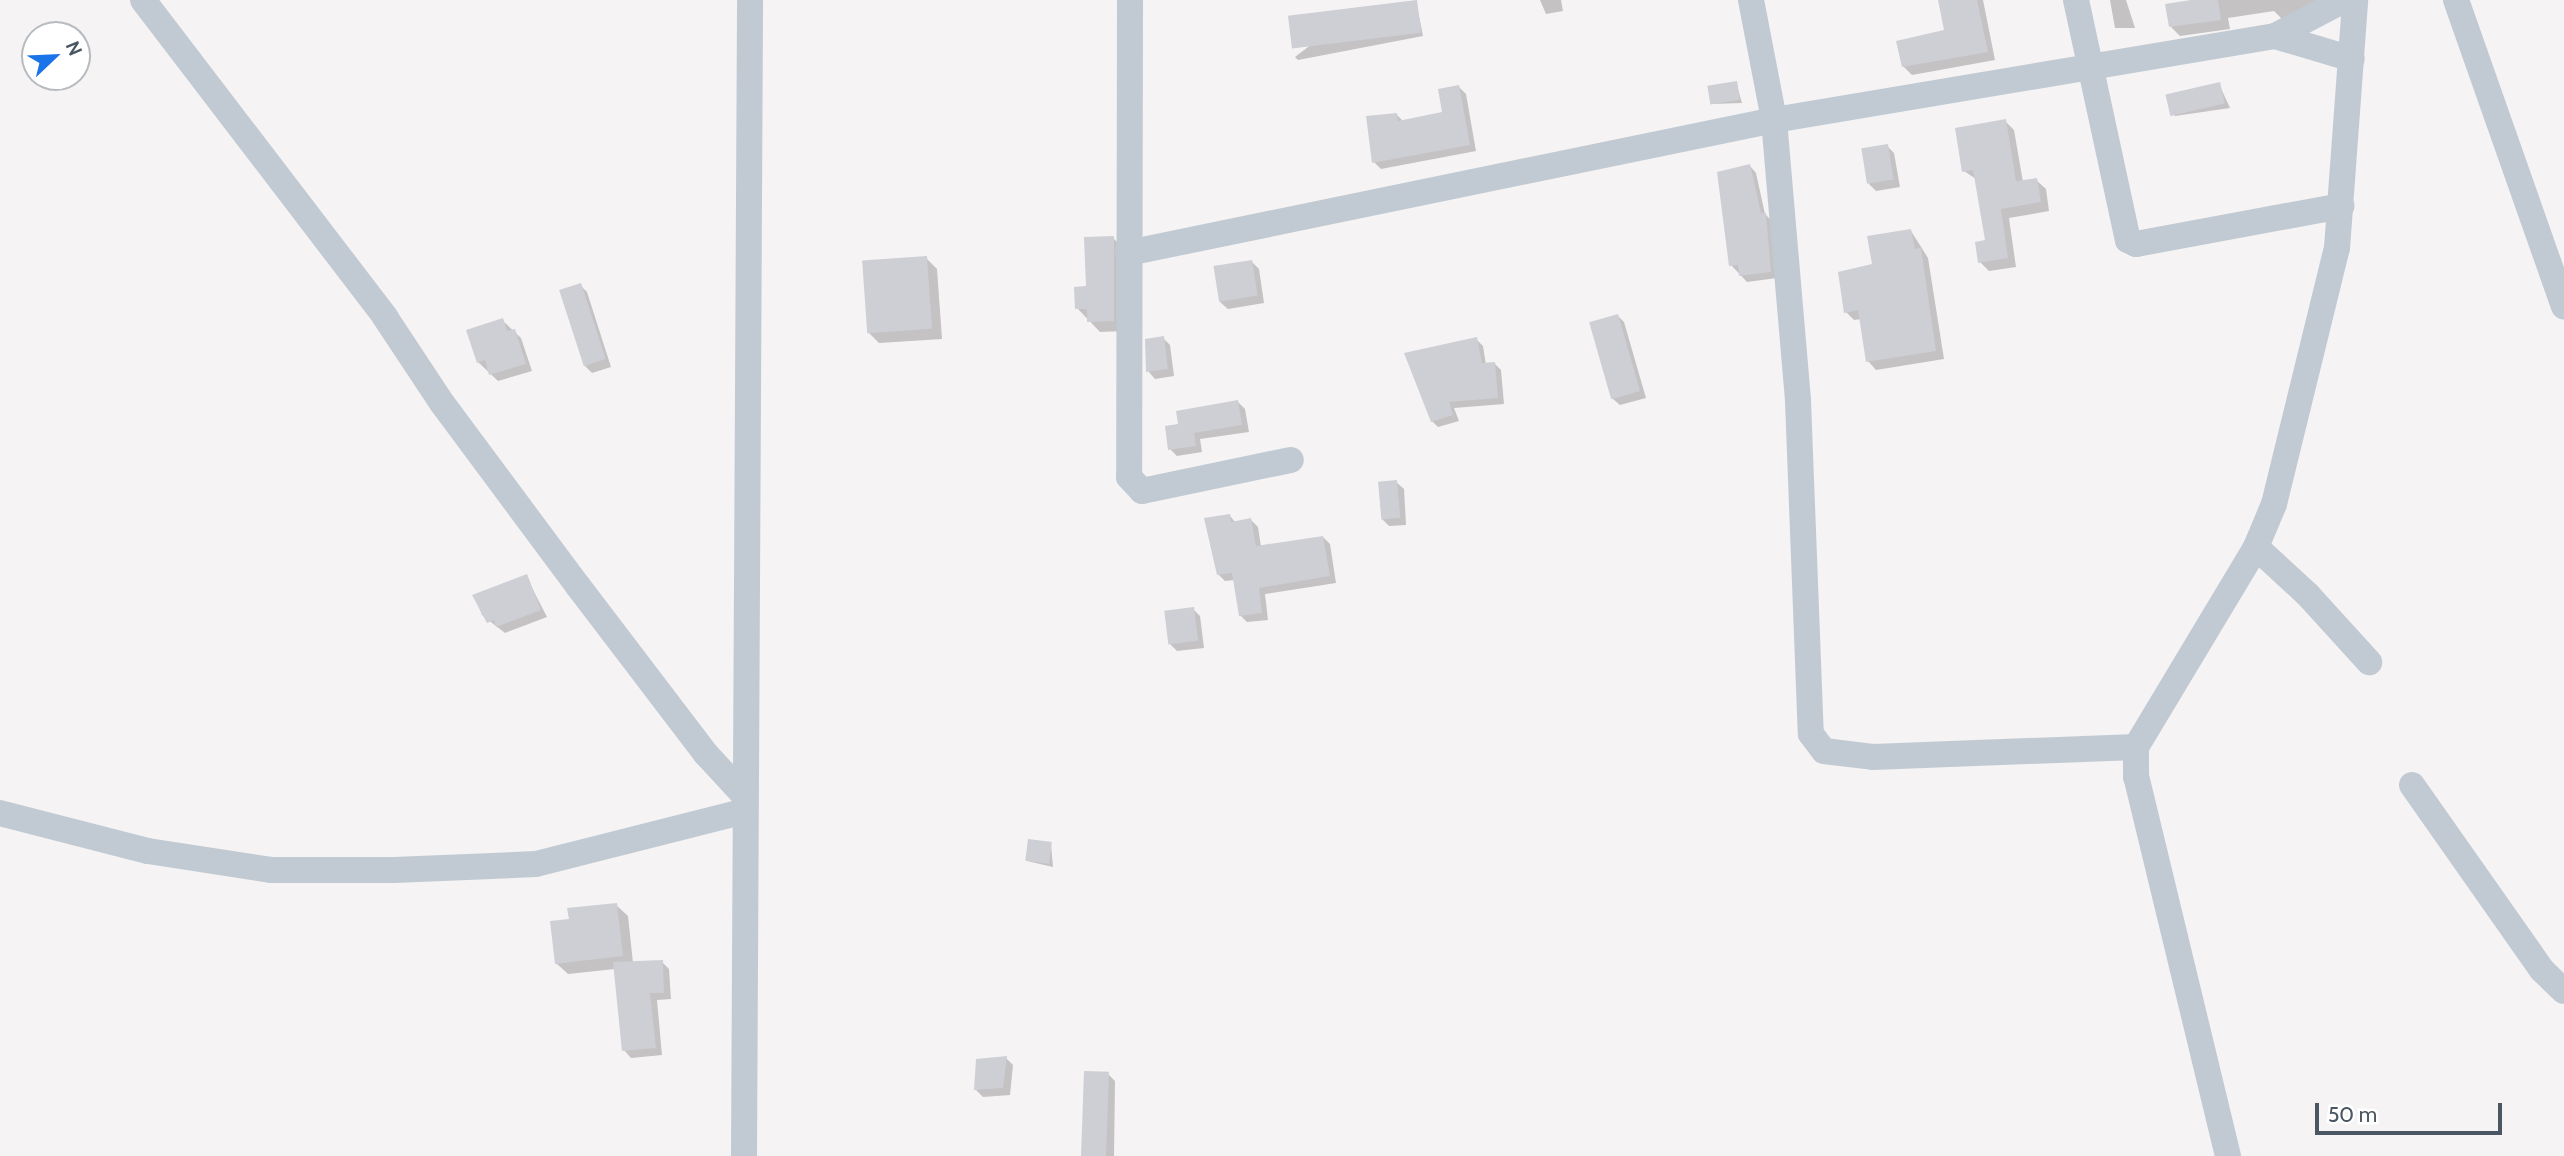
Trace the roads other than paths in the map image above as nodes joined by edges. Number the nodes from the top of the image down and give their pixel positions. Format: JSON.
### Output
{"nodes":[{"id":1,"x":143,"y":0,"type":"edge"},
{"id":2,"x":750,"y":0,"type":"edge"},
{"id":3,"x":1130,"y":0,"type":"edge"},
{"id":4,"x":1751,"y":0,"type":"edge"},
{"id":5,"x":2076,"y":0,"type":"edge"},
{"id":6,"x":2344,"y":0,"type":"edge"},
{"id":7,"x":2356,"y":0,"type":"edge"},
{"id":8,"x":2456,"y":0,"type":"edge"},
{"id":9,"x":2275,"y":36,"type":"junction"},
{"id":10,"x":2353,"y":59,"type":"junction"},
{"id":11,"x":2087,"y":67,"type":"junction"},
{"id":12,"x":1774,"y":120,"type":"junction"},
{"id":13,"x":2342,"y":206,"type":"junction"},
{"id":14,"x":1128,"y":253,"type":"junction"},
{"id":15,"x":2564,"y":307,"type":"edge"},
{"id":16,"x":1291,"y":460,"type":"dead end"},
{"id":17,"x":2256,"y":547,"type":"junction"},
{"id":18,"x":2369,"y":662,"type":"dead end"},
{"id":19,"x":2136,"y":747,"type":"junction"},
{"id":20,"x":2412,"y":785,"type":"dead end"},
{"id":21,"x":743,"y":803,"type":"junction"},
{"id":22,"x":0,"y":813,"type":"edge"},
{"id":23,"x":2564,"y":991,"type":"edge"},
{"id":24,"x":744,"y":1156,"type":"edge"},
{"id":25,"x":2228,"y":1156,"type":"edge"}],
"edges":[{"from":1,"to":21,"type":"street"},
{"from":2,"to":21,"type":"street"},
{"from":3,"to":14,"type":"street"},
{"from":4,"to":12,"type":"street"},
{"from":5,"to":11,"type":"street"},
{"from":6,"to":9,"type":"street"},
{"from":7,"to":10,"type":"street"},
{"from":8,"to":15,"type":"street"},
{"from":9,"to":10,"type":"street"},
{"from":9,"to":11,"type":"street"},
{"from":10,"to":13,"type":"street"},
{"from":11,"to":12,"type":"street"},
{"from":11,"to":13,"type":"street"},
{"from":12,"to":14,"type":"street"},
{"from":12,"to":19,"type":"street"},
{"from":13,"to":17,"type":"street"},
{"from":14,"to":16,"type":"street"},
{"from":17,"to":18,"type":"street"},
{"from":17,"to":19,"type":"street"},
{"from":19,"to":25,"type":"street"},
{"from":20,"to":23,"type":"street"},
{"from":21,"to":22,"type":"street"},
{"from":21,"to":24,"type":"street"}]}
